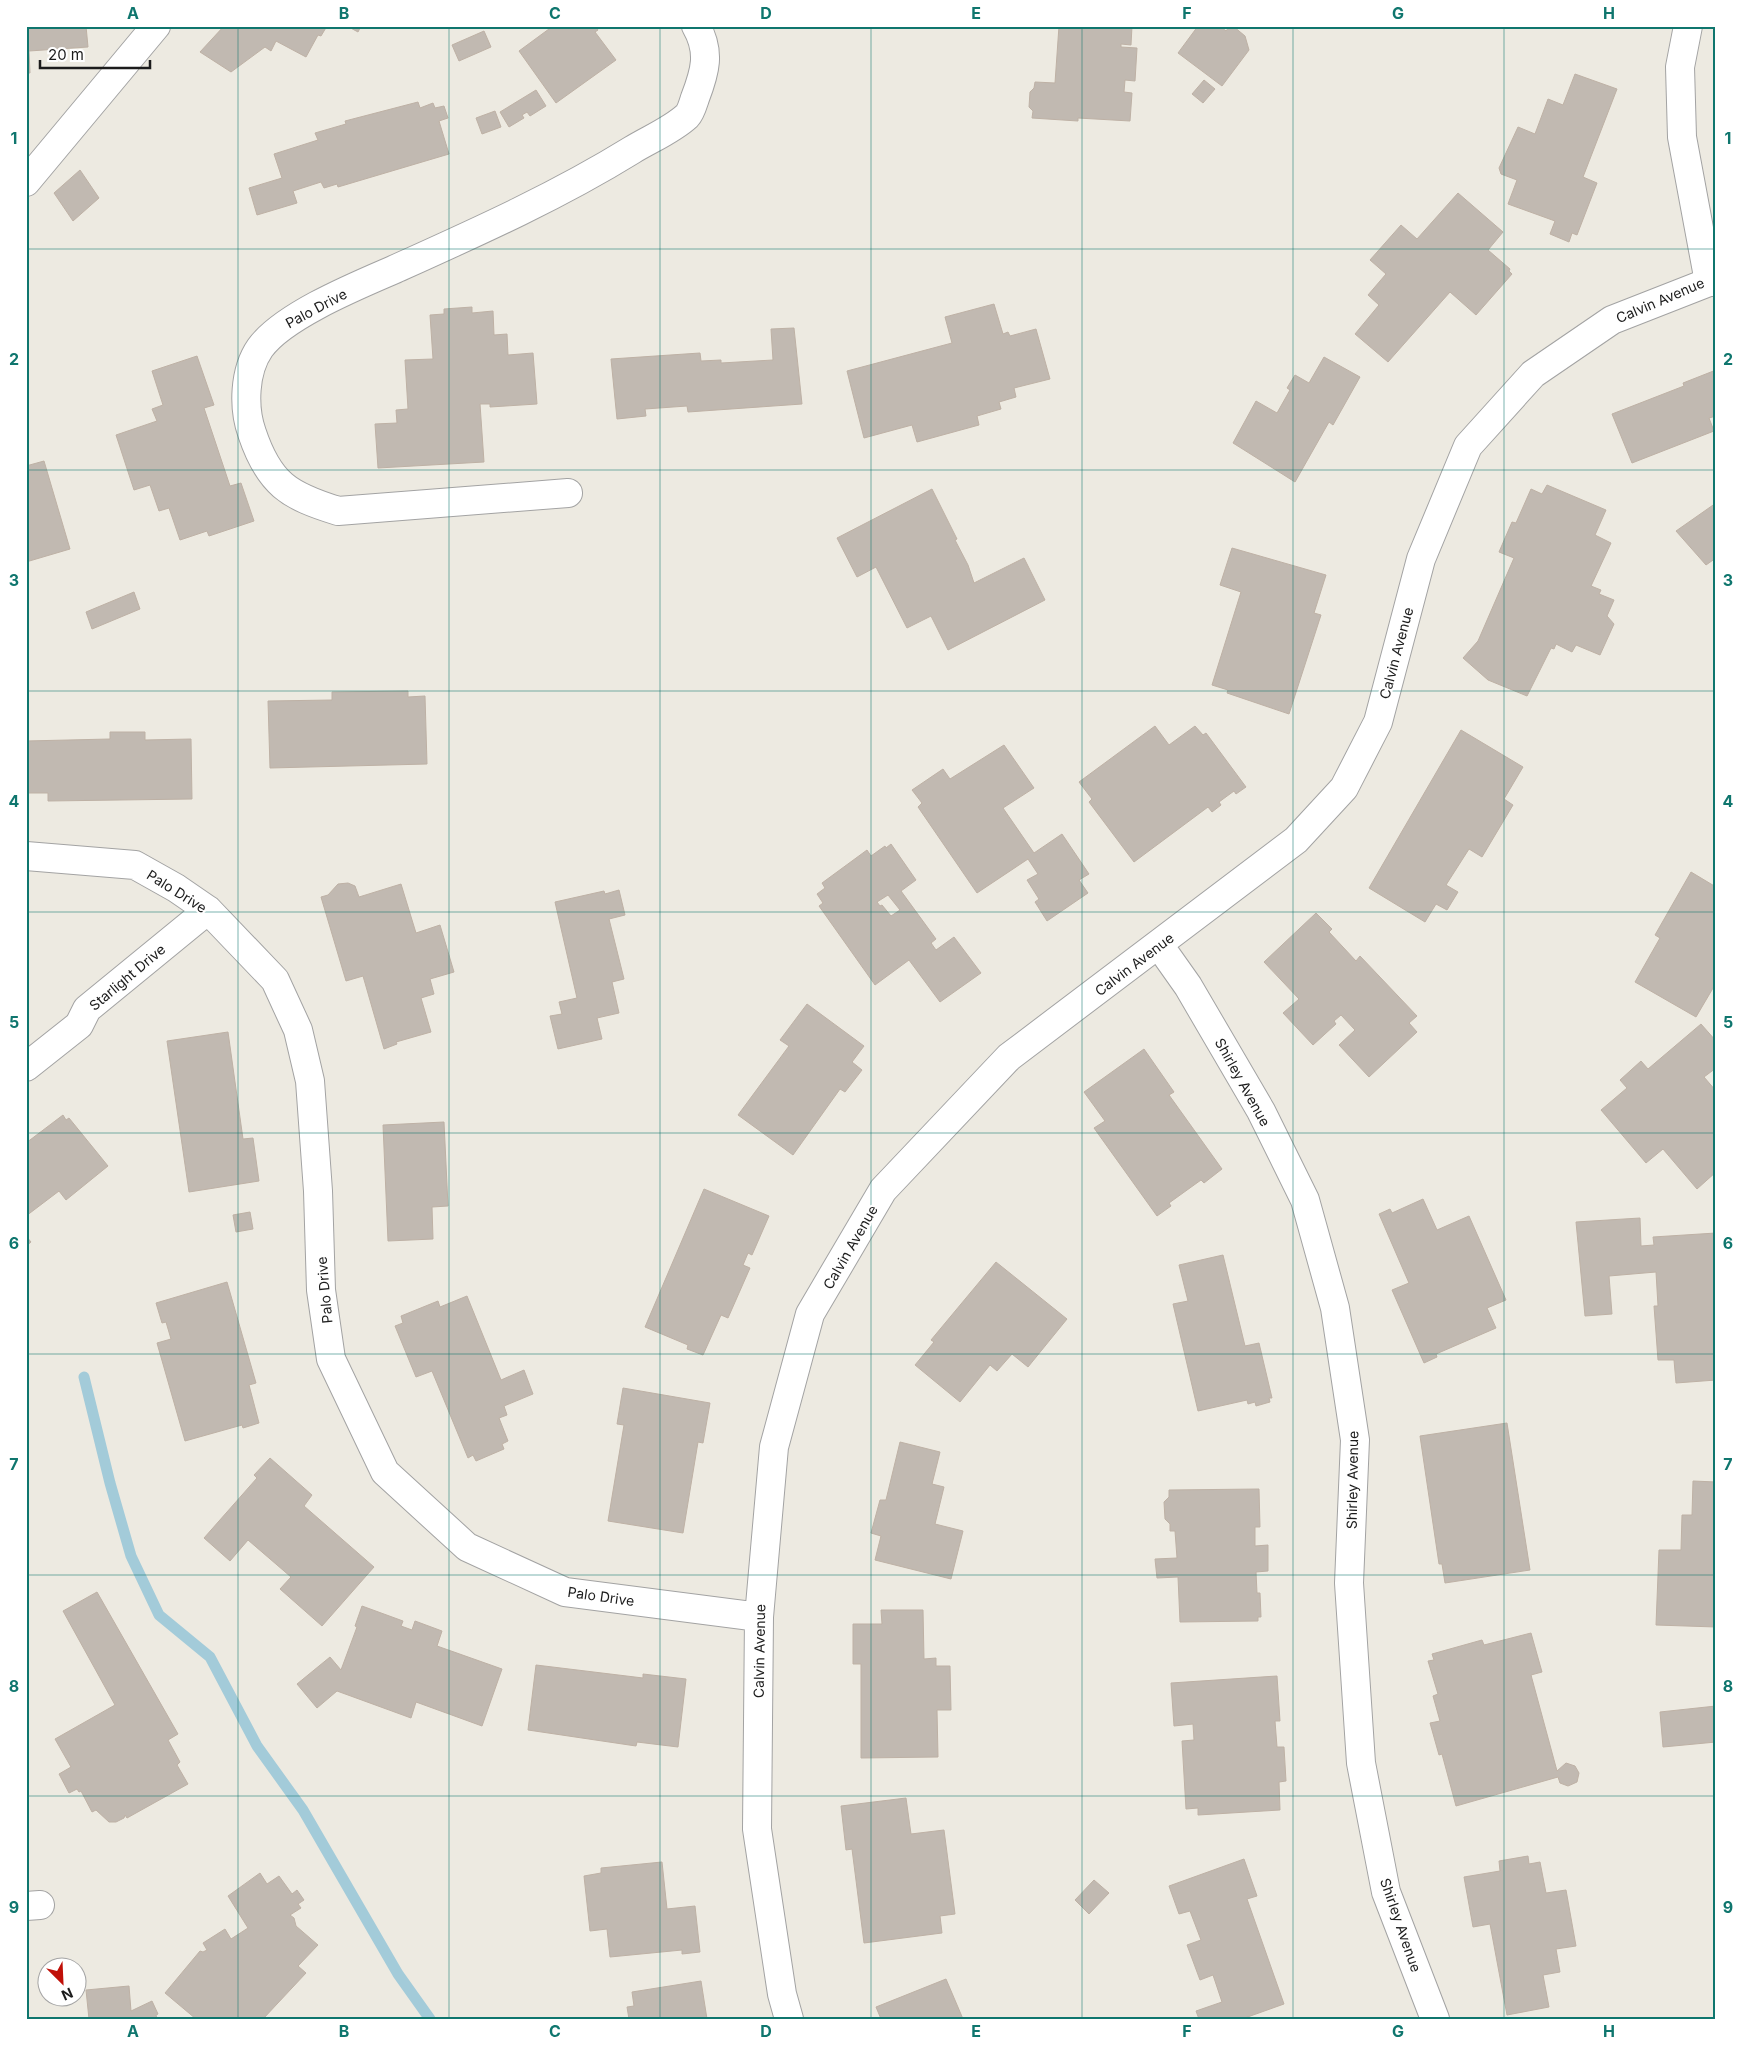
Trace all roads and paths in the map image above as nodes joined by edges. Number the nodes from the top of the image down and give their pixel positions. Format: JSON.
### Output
{"nodes":[{"id":1,"x":156,"y":26,"type":"edge"},
{"id":2,"x":696,"y":26,"type":"edge"},
{"id":3,"x":1688,"y":26,"type":"edge"},
{"id":4,"x":26,"y":182,"type":"edge"},
{"id":5,"x":1712,"y":282,"type":"edge"},
{"id":6,"x":568,"y":493,"type":"dead end"},
{"id":7,"x":26,"y":856,"type":"edge"},
{"id":8,"x":208,"y":910,"type":"junction"},
{"id":9,"x":1159,"y":944,"type":"junction"},
{"id":10,"x":26,"y":1067,"type":"edge"},
{"id":11,"x":759,"y":1617,"type":"junction"},
{"id":12,"x":789,"y":2019,"type":"edge"},
{"id":13,"x":1435,"y":2019,"type":"edge"}],
"edges":[{"from":1,"to":4,"type":"street"},
{"from":2,"to":6,"type":"street","name":"Palo Drive"},
{"from":3,"to":5,"type":"street","name":"Calvin Avenue"},
{"from":5,"to":9,"type":"street","name":"Calvin Avenue"},
{"from":7,"to":8,"type":"street","name":"Palo Drive"},
{"from":8,"to":10,"type":"street","name":"Starlight Drive"},
{"from":8,"to":11,"type":"street","name":"Palo Drive"},
{"from":9,"to":11,"type":"street","name":"Calvin Avenue"},
{"from":9,"to":13,"type":"street","name":"Shirley Avenue"},
{"from":11,"to":12,"type":"street","name":"Calvin Avenue"}]}
